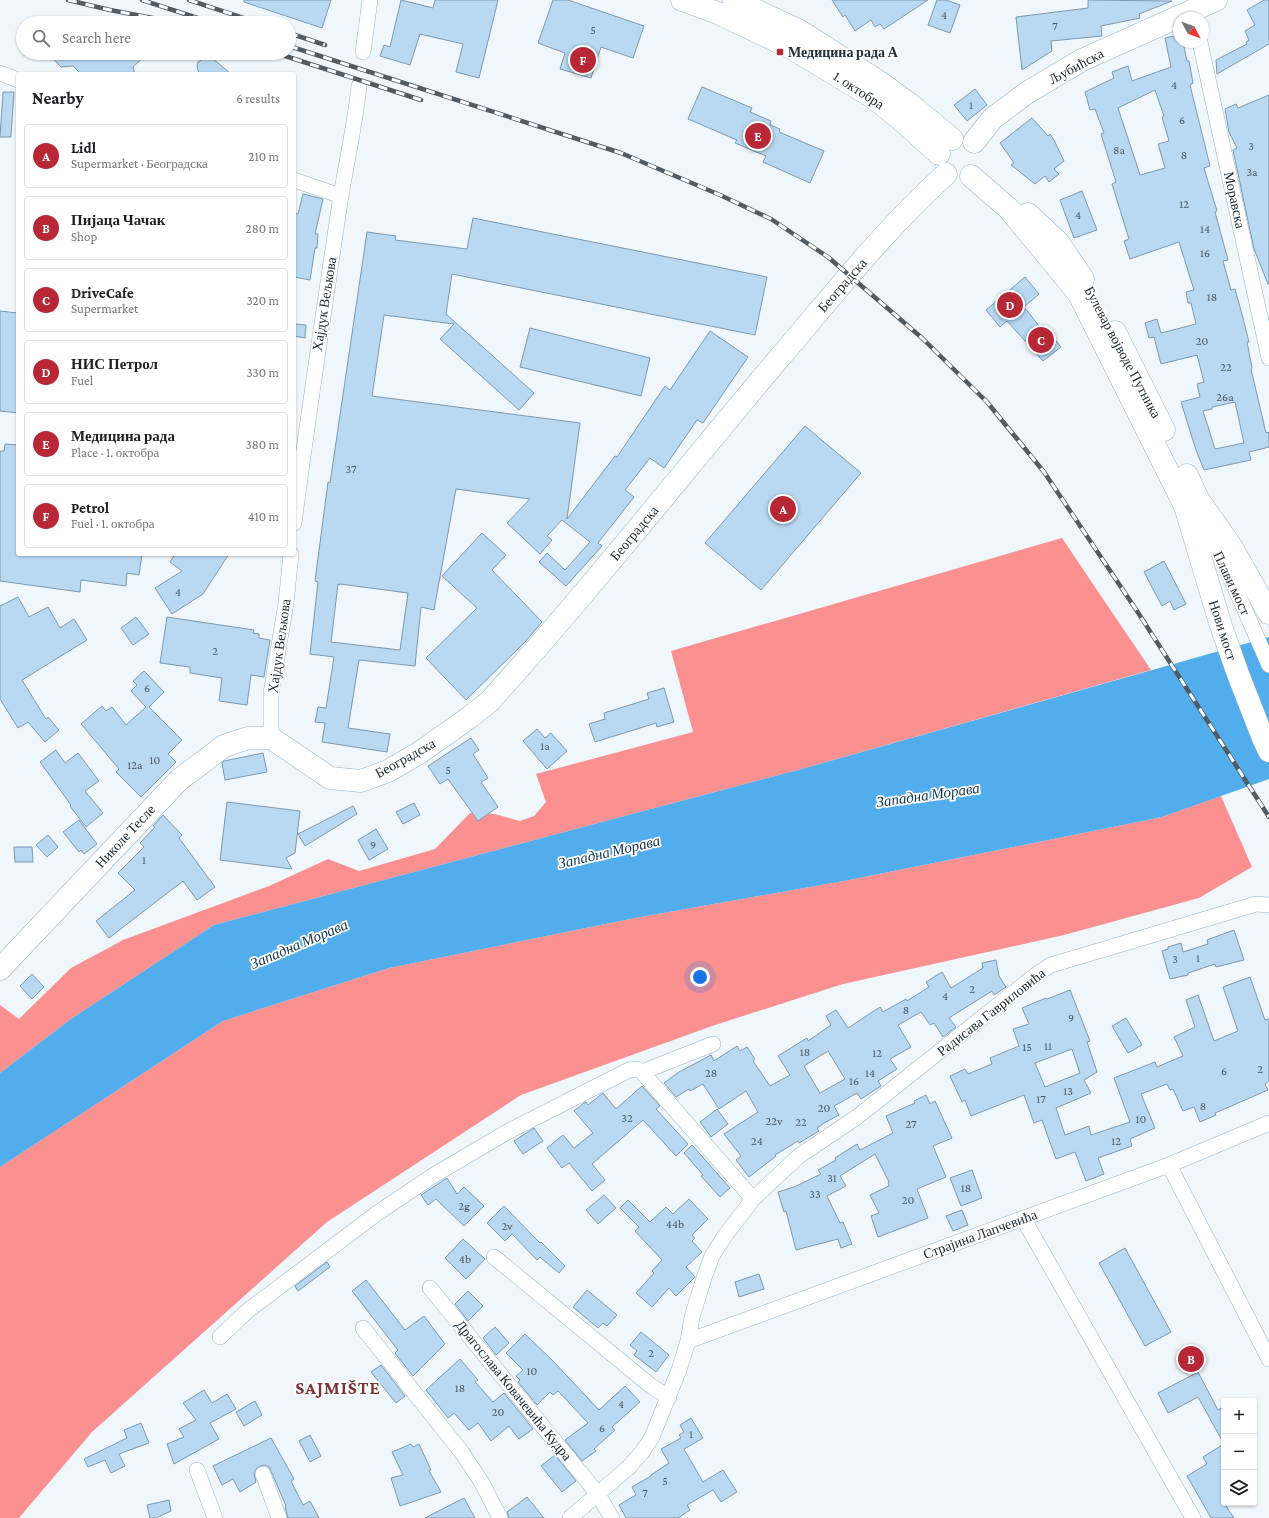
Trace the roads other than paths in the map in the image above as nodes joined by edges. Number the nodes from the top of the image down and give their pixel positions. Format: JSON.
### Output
{"nodes":[{"id":1,"x":370,"y":0,"type":"edge"},
{"id":2,"x":684,"y":0,"type":"edge"},
{"id":3,"x":734,"y":0,"type":"edge"},
{"id":4,"x":1216,"y":0,"type":"edge"},
{"id":5,"x":1196,"y":9,"type":"edge"},
{"id":6,"x":1201,"y":48,"type":"edge"},
{"id":7,"x":363,"y":52,"type":"dead end"},
{"id":8,"x":0,"y":73,"type":"edge"},
{"id":9,"x":16,"y":79,"type":"edge"},
{"id":10,"x":360,"y":86,"type":"dead end"},
{"id":11,"x":974,"y":142,"type":"junction"},
{"id":12,"x":946,"y":155,"type":"junction"},
{"id":13,"x":975,"y":171,"type":"junction"},
{"id":14,"x":296,"y":181,"type":"edge"},
{"id":15,"x":341,"y":196,"type":"junction"},
{"id":16,"x":1269,"y":358,"type":"edge"},
{"id":17,"x":1192,"y":503,"type":"junction"},
{"id":18,"x":296,"y":508,"type":"edge"},
{"id":19,"x":291,"y":556,"type":"edge"},
{"id":20,"x":1269,"y":613,"type":"edge"},
{"id":21,"x":1269,"y":665,"type":"edge"},
{"id":22,"x":271,"y":738,"type":"junction"},
{"id":23,"x":1269,"y":751,"type":"edge"},
{"id":24,"x":1269,"y":905,"type":"edge"},
{"id":25,"x":0,"y":969,"type":"edge"},
{"id":26,"x":713,"y":1044,"type":"dead end"},
{"id":27,"x":642,"y":1072,"type":"junction"},
{"id":28,"x":1269,"y":1122,"type":"edge"},
{"id":29,"x":1169,"y":1165,"type":"junction"},
{"id":30,"x":753,"y":1199,"type":"junction"},
{"id":31,"x":1023,"y":1218,"type":"junction"},
{"id":32,"x":494,"y":1257,"type":"dead end"},
{"id":33,"x":430,"y":1288,"type":"dead end"},
{"id":34,"x":363,"y":1328,"type":"dead end"},
{"id":35,"x":220,"y":1337,"type":"dead end"},
{"id":36,"x":688,"y":1341,"type":"junction"},
{"id":37,"x":1269,"y":1359,"type":"edge"},
{"id":38,"x":669,"y":1397,"type":"junction"},
{"id":39,"x":197,"y":1470,"type":"dead end"},
{"id":40,"x":263,"y":1474,"type":"dead end"},
{"id":41,"x":597,"y":1494,"type":"junction"},
{"id":42,"x":215,"y":1518,"type":"edge"},
{"id":43,"x":279,"y":1518,"type":"edge"},
{"id":44,"x":500,"y":1518,"type":"edge"},
{"id":45,"x":570,"y":1518,"type":"edge"},
{"id":46,"x":612,"y":1518,"type":"edge"},
{"id":47,"x":1193,"y":1518,"type":"edge"}],
"edges":[{"from":1,"to":7,"type":"street"},
{"from":2,"to":12,"type":"street","name":"1. октобра"},
{"from":3,"to":12,"type":"street","name":"1. октобра"},
{"from":4,"to":5,"type":"street","name":"Љубићска"},
{"from":5,"to":11,"type":"street","name":"Љубићска"},
{"from":6,"to":16,"type":"street","name":"Моравска"},
{"from":8,"to":9,"type":"street"},
{"from":10,"to":15,"type":"street","name":"Хајдук Вељкова"},
{"from":11,"to":12,"type":"street"},
{"from":11,"to":13,"type":"street"},
{"from":12,"to":13,"type":"street"},
{"from":12,"to":22,"type":"street","name":"Београдска"},
{"from":13,"to":17,"type":"street","name":"Булевар војводе Путника"},
{"from":14,"to":15,"type":"street"},
{"from":15,"to":18,"type":"street","name":"Хајдук Вељкова"},
{"from":17,"to":20,"type":"street"},
{"from":17,"to":21,"type":"street","name":"Плави мост"},
{"from":17,"to":23,"type":"street","name":"Нови мост"},
{"from":19,"to":22,"type":"street","name":"Хајдук Вељкова"},
{"from":22,"to":25,"type":"street","name":"Николе Тесле"},
{"from":24,"to":30,"type":"street","name":"Радисава Гавриловића"},
{"from":26,"to":27,"type":"street"},
{"from":27,"to":30,"type":"street"},
{"from":27,"to":35,"type":"street"},
{"from":28,"to":29,"type":"street","name":"Страјина Лапчевића"},
{"from":29,"to":31,"type":"street","name":"Страјина Лапчевића"},
{"from":29,"to":37,"type":"street"},
{"from":30,"to":36,"type":"street","name":"Радисава Гавриловића"},
{"from":31,"to":36,"type":"street","name":"Страјина Лапчевића"},
{"from":31,"to":47,"type":"street"},
{"from":32,"to":38,"type":"street"},
{"from":33,"to":41,"type":"street","name":"Драгослава Ковачевића Кудра"},
{"from":34,"to":44,"type":"street"},
{"from":36,"to":38,"type":"street"},
{"from":38,"to":41,"type":"street"},
{"from":39,"to":42,"type":"street"},
{"from":40,"to":43,"type":"street"},
{"from":41,"to":45,"type":"street"},
{"from":41,"to":46,"type":"street","name":"Драгослава Ковачевића Кудра"}]}
